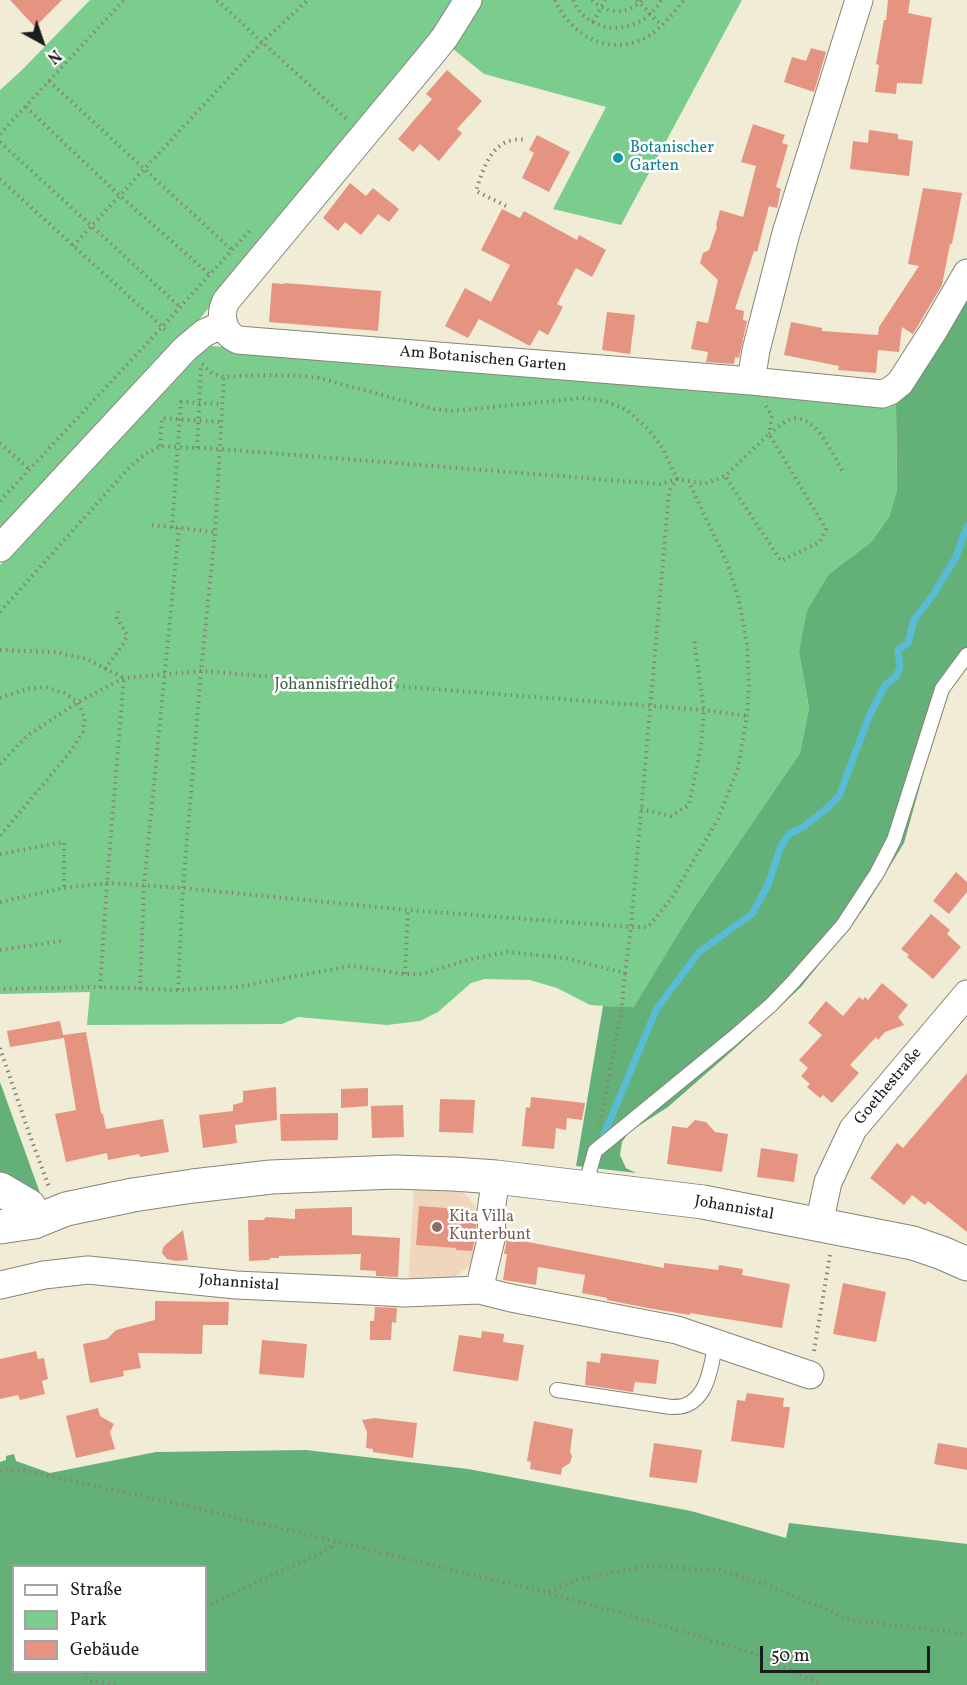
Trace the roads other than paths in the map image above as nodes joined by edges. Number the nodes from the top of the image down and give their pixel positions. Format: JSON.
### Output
{"nodes":[{"id":1,"x":468,"y":0,"type":"edge"},
{"id":2,"x":859,"y":0,"type":"edge"},
{"id":3,"x":967,"y":273,"type":"edge"},
{"id":4,"x":224,"y":324,"type":"junction"},
{"id":5,"x":751,"y":381,"type":"junction"},
{"id":6,"x":0,"y":548,"type":"edge"},
{"id":7,"x":967,"y":655,"type":"edge"},
{"id":8,"x":967,"y":994,"type":"edge"},
{"id":9,"x":496,"y":1177,"type":"junction"},
{"id":10,"x":585,"y":1187,"type":"junction"},
{"id":11,"x":0,"y":1189,"type":"edge"},
{"id":12,"x":14,"y":1204,"type":"edge"},
{"id":13,"x":66,"y":1209,"type":"junction"},
{"id":14,"x":819,"y":1224,"type":"junction"},
{"id":15,"x":0,"y":1227,"type":"edge"},
{"id":16,"x":967,"y":1264,"type":"edge"},
{"id":17,"x":0,"y":1285,"type":"edge"},
{"id":18,"x":479,"y":1290,"type":"junction"},
{"id":19,"x":716,"y":1342,"type":"junction"},
{"id":20,"x":810,"y":1375,"type":"road end"},
{"id":21,"x":557,"y":1390,"type":"dead end"}],
"edges":[{"from":1,"to":4,"type":"street"},
{"from":2,"to":5,"type":"street"},
{"from":3,"to":5,"type":"street","name":"Am Botanischen Garten"},
{"from":4,"to":5,"type":"street","name":"Am Botanischen Garten"},
{"from":4,"to":6,"type":"street"},
{"from":7,"to":10,"type":"lane"},
{"from":8,"to":14,"type":"street","name":"Goethestraße"},
{"from":9,"to":10,"type":"main road","name":"Johannistal"},
{"from":9,"to":13,"type":"main road","name":"Johannistal"},
{"from":9,"to":18,"type":"street"},
{"from":10,"to":14,"type":"main road","name":"Johannistal"},
{"from":11,"to":12,"type":"main road"},
{"from":12,"to":13,"type":"main road","name":"Johannistal"},
{"from":13,"to":15,"type":"main road","name":"Johannistal"},
{"from":14,"to":16,"type":"main road","name":"Johannistal"},
{"from":17,"to":18,"type":"street","name":"Johannistal"},
{"from":18,"to":19,"type":"street","name":"Johannistal"},
{"from":19,"to":20,"type":"street","name":"Johannistal"},
{"from":19,"to":21,"type":"lane"}]}
